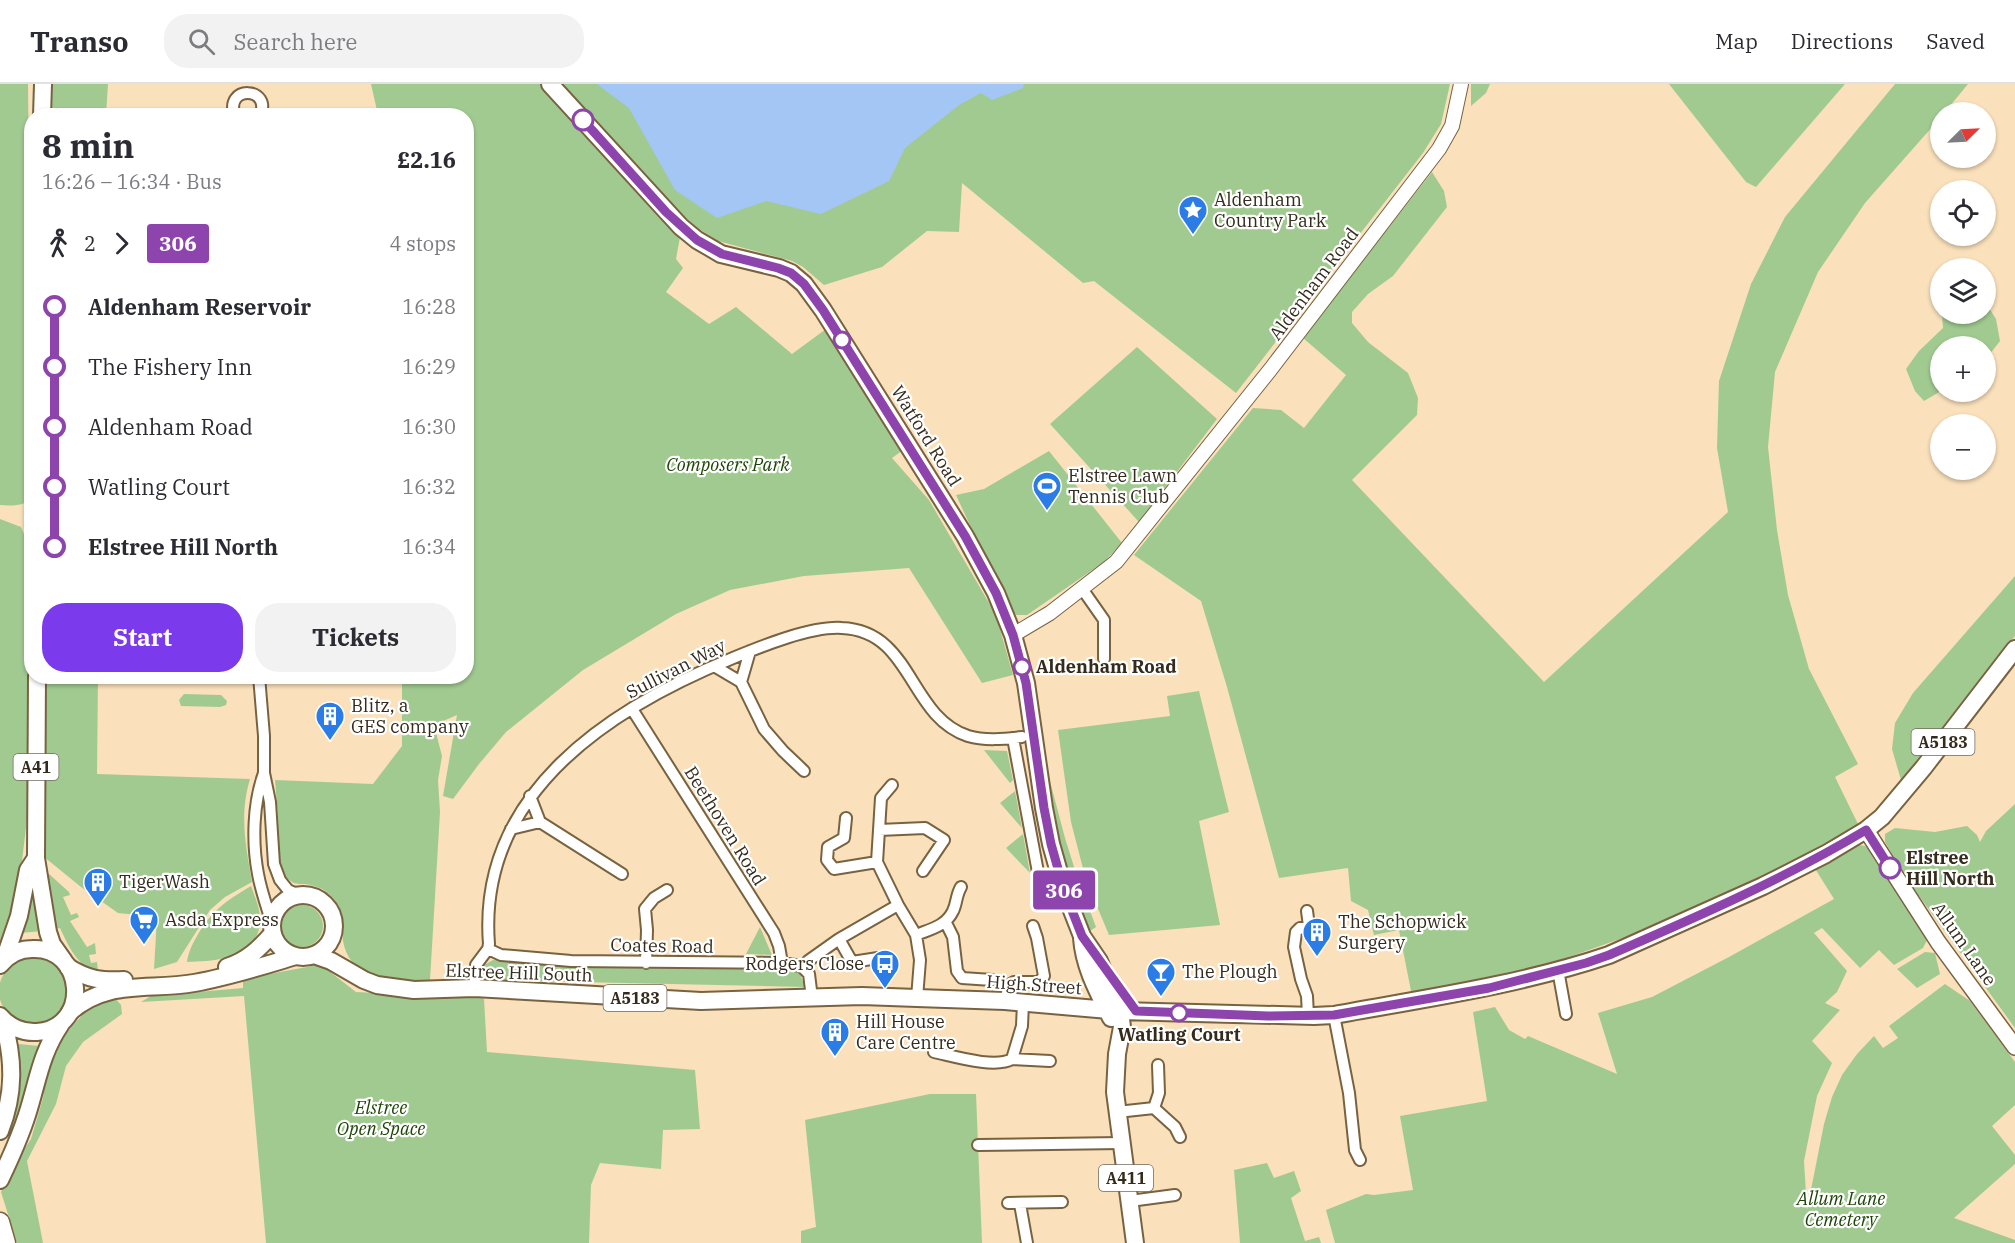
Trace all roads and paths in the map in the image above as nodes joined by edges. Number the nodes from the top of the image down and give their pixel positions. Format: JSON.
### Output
{"nodes":[{"id":1,"x":43,"y":84,"type":"edge"},
{"id":2,"x":550,"y":84,"type":"edge"},
{"id":3,"x":1461,"y":84,"type":"edge"},
{"id":4,"x":42,"y":108,"type":"edge"},
{"id":5,"x":233,"y":108,"type":"edge"},
{"id":6,"x":262,"y":108,"type":"edge"},
{"id":7,"x":1083,"y":590,"type":"junction"},
{"id":8,"x":1013,"y":635,"type":"junction"},
{"id":9,"x":2015,"y":650,"type":"edge"},
{"id":10,"x":750,"y":651,"type":"junction"},
{"id":11,"x":1104,"y":659,"type":"dead end"},
{"id":12,"x":714,"y":666,"type":"junction"},
{"id":13,"x":741,"y":682,"type":"junction"},
{"id":14,"x":37,"y":684,"type":"edge"},
{"id":15,"x":260,"y":684,"type":"edge"},
{"id":16,"x":632,"y":709,"type":"junction"},
{"id":17,"x":804,"y":771,"type":"dead end"},
{"id":18,"x":264,"y":772,"type":"junction"},
{"id":19,"x":892,"y":785,"type":"dead end"},
{"id":20,"x":530,"y":796,"type":"junction"},
{"id":21,"x":846,"y":818,"type":"dead end"},
{"id":22,"x":540,"y":822,"type":"junction"},
{"id":23,"x":511,"y":829,"type":"junction"},
{"id":24,"x":879,"y":830,"type":"junction"},
{"id":25,"x":1866,"y":830,"type":"junction"},
{"id":26,"x":36,"y":858,"type":"junction"},
{"id":27,"x":877,"y":862,"type":"junction"},
{"id":28,"x":923,"y":871,"type":"dead end"},
{"id":29,"x":622,"y":874,"type":"dead end"},
{"id":30,"x":961,"y":887,"type":"dead end"},
{"id":31,"x":667,"y":890,"type":"dead end"},
{"id":32,"x":298,"y":895,"type":"junction"},
{"id":33,"x":1043,"y":899,"type":"dead end"},
{"id":34,"x":898,"y":905,"type":"junction"},
{"id":35,"x":1307,"y":911,"type":"dead end"},
{"id":36,"x":946,"y":923,"type":"junction"},
{"id":37,"x":1033,"y":926,"type":"dead end"},
{"id":38,"x":272,"y":928,"type":"junction"},
{"id":39,"x":332,"y":933,"type":"junction"},
{"id":40,"x":916,"y":936,"type":"junction"},
{"id":41,"x":1082,"y":936,"type":"junction"},
{"id":42,"x":839,"y":939,"type":"junction"},
{"id":43,"x":488,"y":949,"type":"junction"},
{"id":44,"x":314,"y":955,"type":"junction"},
{"id":45,"x":296,"y":956,"type":"junction"},
{"id":46,"x":878,"y":958,"type":"dead end"},
{"id":47,"x":808,"y":961,"type":"dead end"},
{"id":48,"x":2,"y":963,"type":"edge"},
{"id":49,"x":646,"y":963,"type":"junction"},
{"id":50,"x":782,"y":963,"type":"junction"},
{"id":51,"x":66,"y":964,"type":"junction"},
{"id":52,"x":347,"y":970,"type":"junction"},
{"id":53,"x":1557,"y":970,"type":"junction"},
{"id":54,"x":992,"y":980,"type":"dead end"},
{"id":55,"x":1093,"y":980,"type":"junction"},
{"id":56,"x":474,"y":988,"type":"junction"},
{"id":57,"x":838,"y":997,"type":"joint"},
{"id":58,"x":812,"y":998,"type":"junction"},
{"id":59,"x":917,"y":998,"type":"junction"},
{"id":60,"x":1005,"y":1002,"type":"junction"},
{"id":61,"x":1023,"y":1003,"type":"junction"},
{"id":62,"x":1075,"y":1008,"type":"junction"},
{"id":63,"x":1121,"y":1010,"type":"junction"},
{"id":64,"x":1566,"y":1014,"type":"dead end"},
{"id":65,"x":1334,"y":1015,"type":"junction"},
{"id":66,"x":1308,"y":1016,"type":"junction"},
{"id":67,"x":1,"y":1018,"type":"edge"},
{"id":68,"x":66,"y":1018,"type":"junction"},
{"id":69,"x":2015,"y":1047,"type":"edge"},
{"id":70,"x":934,"y":1053,"type":"dead end"},
{"id":71,"x":1009,"y":1061,"type":"junction"},
{"id":72,"x":1050,"y":1061,"type":"dead end"},
{"id":73,"x":1158,"y":1065,"type":"dead end"},
{"id":74,"x":1154,"y":1108,"type":"junction"},
{"id":75,"x":1117,"y":1113,"type":"junction"},
{"id":76,"x":0,"y":1131,"type":"edge"},
{"id":77,"x":1180,"y":1137,"type":"dead end"},
{"id":78,"x":1121,"y":1143,"type":"junction"},
{"id":79,"x":978,"y":1145,"type":"dead end"},
{"id":80,"x":1360,"y":1160,"type":"dead end"},
{"id":81,"x":0,"y":1180,"type":"edge"},
{"id":82,"x":1175,"y":1195,"type":"dead end"},
{"id":83,"x":1130,"y":1201,"type":"junction"},
{"id":84,"x":1062,"y":1202,"type":"dead end"},
{"id":85,"x":1008,"y":1203,"type":"dead end"},
{"id":86,"x":1020,"y":1203,"type":"junction"},
{"id":87,"x":0,"y":1222,"type":"edge"},
{"id":88,"x":6,"y":1243,"type":"edge"},
{"id":89,"x":1028,"y":1243,"type":"edge"},
{"id":90,"x":1135,"y":1243,"type":"edge"}],
"edges":[{"from":1,"to":4,"type":"main road"},
{"from":2,"to":8,"type":"main road","name":"Watford Road"},
{"from":3,"to":7,"type":"street","name":"Aldenham Road"},
{"from":5,"to":6,"type":"street"},
{"from":7,"to":8,"type":"street","name":"Aldenham Road"},
{"from":7,"to":11,"type":"street"},
{"from":8,"to":41,"type":"main road","name":"Watford Road"},
{"from":9,"to":25,"type":"main road","number":"A5183"},
{"from":10,"to":12,"type":"street","name":"Sullivan Way"},
{"from":10,"to":13,"type":"street"},
{"from":10,"to":33,"type":"street","name":"Sullivan Way"},
{"from":12,"to":13,"type":"street"},
{"from":12,"to":16,"type":"street","name":"Sullivan Way"},
{"from":13,"to":17,"type":"street"},
{"from":14,"to":26,"type":"main road","number":"A41"},
{"from":15,"to":18,"type":"street"},
{"from":16,"to":20,"type":"street","name":"Sullivan Way"},
{"from":16,"to":50,"type":"street","name":"Beethoven Road"},
{"from":18,"to":32,"type":"street"},
{"from":18,"to":38,"type":"street"},
{"from":19,"to":24,"type":"street"},
{"from":20,"to":22,"type":"street"},
{"from":20,"to":23,"type":"street","name":"Sullivan Way"},
{"from":21,"to":27,"type":"street"},
{"from":22,"to":23,"type":"street"},
{"from":22,"to":29,"type":"street"},
{"from":23,"to":43,"type":"street","name":"Sullivan Way"},
{"from":24,"to":27,"type":"street"},
{"from":24,"to":28,"type":"street"},
{"from":25,"to":53,"type":"main road","number":"A5183"},
{"from":25,"to":69,"type":"main road","name":"Allum Lane"},
{"from":26,"to":48,"type":"main road","number":"A41"},
{"from":26,"to":51,"type":"main road","number":"A41"},
{"from":27,"to":34,"type":"street"},
{"from":30,"to":36,"type":"street"},
{"from":31,"to":49,"type":"street"},
{"from":32,"to":38,"type":"main road"},
{"from":32,"to":39,"type":"main road"},
{"from":34,"to":40,"type":"street"},
{"from":34,"to":42,"type":"street"},
{"from":35,"to":66,"type":"street"},
{"from":36,"to":40,"type":"street"},
{"from":36,"to":54,"type":"street"},
{"from":37,"to":60,"type":"street"},
{"from":38,"to":45,"type":"main road"},
{"from":38,"to":51,"type":"main road"},
{"from":39,"to":44,"type":"main road"},
{"from":39,"to":52,"type":"main road"},
{"from":40,"to":59,"type":"street"},
{"from":41,"to":55,"type":"main road","name":"Watford Road"},
{"from":41,"to":63,"type":"main road","name":"Watford Road"},
{"from":42,"to":46,"type":"street"},
{"from":42,"to":47,"type":"street"},
{"from":43,"to":49,"type":"street","name":"Coates Road"},
{"from":43,"to":56,"type":"street","name":"Sullivan Way"},
{"from":44,"to":45,"type":"main road"},
{"from":44,"to":52,"type":"main road","name":"Elstree Hill South","number":"A5183"},
{"from":45,"to":68,"type":"main road"},
{"from":48,"to":51,"type":"main road"},
{"from":49,"to":50,"type":"street","name":"Coates Road"},
{"from":50,"to":58,"type":"street","name":"Coates Road"},
{"from":51,"to":68,"type":"main road"},
{"from":52,"to":56,"type":"main road","name":"Elstree Hill South","number":"A5183"},
{"from":53,"to":64,"type":"street"},
{"from":53,"to":65,"type":"main road","name":"High Street","number":"A5183"},
{"from":55,"to":62,"type":"main road"},
{"from":55,"to":63,"type":"main road","name":"Watford Road"},
{"from":56,"to":58,"type":"main road","name":"Elstree Hill South","number":"A5183"},
{"from":57,"to":58,"type":"main road","name":"Elstree Hill South","number":"A5183"},
{"from":57,"to":59,"type":"main road","name":"High Street","number":"A5183"},
{"from":59,"to":60,"type":"main road","name":"High Street","number":"A5183"},
{"from":60,"to":61,"type":"main road","name":"High Street","number":"A5183"},
{"from":61,"to":62,"type":"main road","name":"High Street","number":"A5183"},
{"from":61,"to":71,"type":"street"},
{"from":62,"to":63,"type":"main road","name":"High Street","number":"A5183"},
{"from":63,"to":66,"type":"main road","name":"High Street","number":"A5183"},
{"from":63,"to":75,"type":"main road","number":"A411"},
{"from":65,"to":66,"type":"main road","name":"High Street","number":"A5183"},
{"from":65,"to":80,"type":"street"},
{"from":67,"to":68,"type":"main road"},
{"from":67,"to":76,"type":"main road"},
{"from":68,"to":81,"type":"main road"},
{"from":70,"to":71,"type":"street"},
{"from":71,"to":72,"type":"street"},
{"from":73,"to":74,"type":"street"},
{"from":74,"to":75,"type":"street"},
{"from":74,"to":77,"type":"street"},
{"from":75,"to":78,"type":"main road","number":"A411"},
{"from":78,"to":79,"type":"street"},
{"from":78,"to":83,"type":"main road","number":"A411"},
{"from":82,"to":83,"type":"street"},
{"from":83,"to":90,"type":"main road","number":"A411"},
{"from":84,"to":86,"type":"street"},
{"from":85,"to":86,"type":"street"},
{"from":86,"to":89,"type":"street"},
{"from":87,"to":88,"type":"highway"}]}
